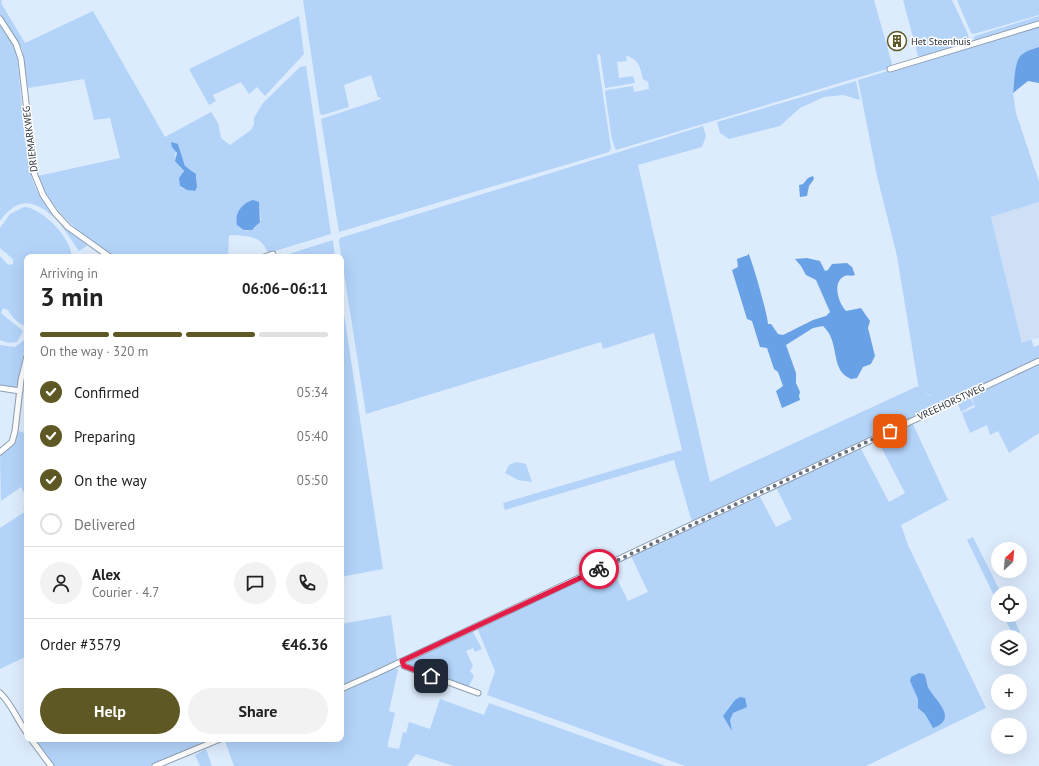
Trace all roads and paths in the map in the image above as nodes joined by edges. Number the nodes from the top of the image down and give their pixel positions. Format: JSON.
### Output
{"nodes":[{"id":1,"x":0,"y":19,"type":"edge"},
{"id":2,"x":1039,"y":24,"type":"edge"},
{"id":3,"x":890,"y":69,"type":"dead end"},
{"id":4,"x":106,"y":254,"type":"edge"},
{"id":5,"x":1039,"y":361,"type":"edge"},
{"id":6,"x":24,"y":371,"type":"edge"},
{"id":7,"x":0,"y":388,"type":"edge"},
{"id":8,"x":20,"y":391,"type":"junction"},
{"id":9,"x":0,"y":452,"type":"edge"},
{"id":10,"x":402,"y":661,"type":"junction"},
{"id":11,"x":344,"y":688,"type":"edge"},
{"id":12,"x":0,"y":693,"type":"edge"},
{"id":13,"x":478,"y":693,"type":"dead end"},
{"id":14,"x":24,"y":729,"type":"edge"},
{"id":15,"x":34,"y":742,"type":"edge"},
{"id":16,"x":213,"y":742,"type":"edge"},
{"id":17,"x":51,"y":766,"type":"edge"},
{"id":18,"x":155,"y":766,"type":"edge"}],
"edges":[{"from":1,"to":4,"type":"street","name":"DRIEMARKWEG"},
{"from":2,"to":3,"type":"street"},
{"from":5,"to":10,"type":"street","name":"VREEHORSTWEG"},
{"from":6,"to":8,"type":"street"},
{"from":7,"to":8,"type":"street"},
{"from":8,"to":9,"type":"street"},
{"from":10,"to":11,"type":"street","name":"VREEHORSTWEG"},
{"from":10,"to":13,"type":"street"},
{"from":12,"to":14,"type":"street"},
{"from":15,"to":17,"type":"street"},
{"from":16,"to":18,"type":"street"}]}
